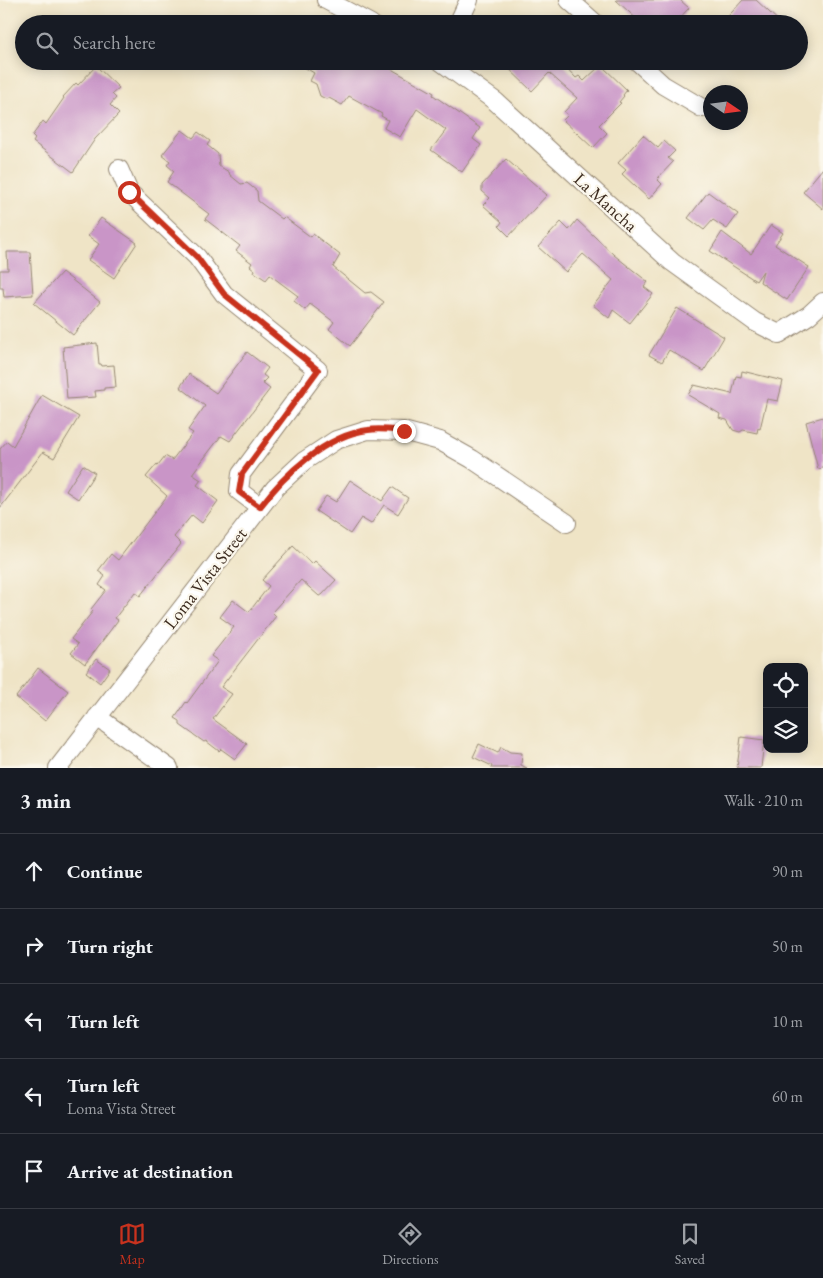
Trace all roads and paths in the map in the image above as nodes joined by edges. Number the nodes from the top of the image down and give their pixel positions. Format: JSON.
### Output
{"nodes":[{"id":1,"x":326,"y":0,"type":"edge"},
{"id":2,"x":468,"y":0,"type":"edge"},
{"id":3,"x":569,"y":0,"type":"edge"},
{"id":4,"x":354,"y":15,"type":"edge"},
{"id":5,"x":462,"y":15,"type":"edge"},
{"id":6,"x":586,"y":15,"type":"edge"},
{"id":7,"x":452,"y":70,"type":"edge"},
{"id":8,"x":647,"y":70,"type":"edge"},
{"id":9,"x":702,"y":108,"type":"dead end"},
{"id":10,"x":119,"y":169,"type":"dead end"},
{"id":11,"x":823,"y":302,"type":"edge"},
{"id":12,"x":260,"y":507,"type":"junction"},
{"id":13,"x":567,"y":523,"type":"dead end"},
{"id":14,"x":97,"y":717,"type":"junction"},
{"id":15,"x":58,"y":768,"type":"edge"},
{"id":16,"x":168,"y":768,"type":"edge"}],
"edges":[{"from":1,"to":4,"type":"street"},
{"from":2,"to":5,"type":"street"},
{"from":3,"to":6,"type":"street"},
{"from":7,"to":11,"type":"street","name":"La Mancha"},
{"from":8,"to":9,"type":"street"},
{"from":10,"to":12,"type":"street"},
{"from":12,"to":13,"type":"street","name":"Loma Vista Street"},
{"from":12,"to":14,"type":"street","name":"Loma Vista Street"},
{"from":14,"to":15,"type":"street","name":"Loma Vista Street"},
{"from":14,"to":16,"type":"street"}]}
